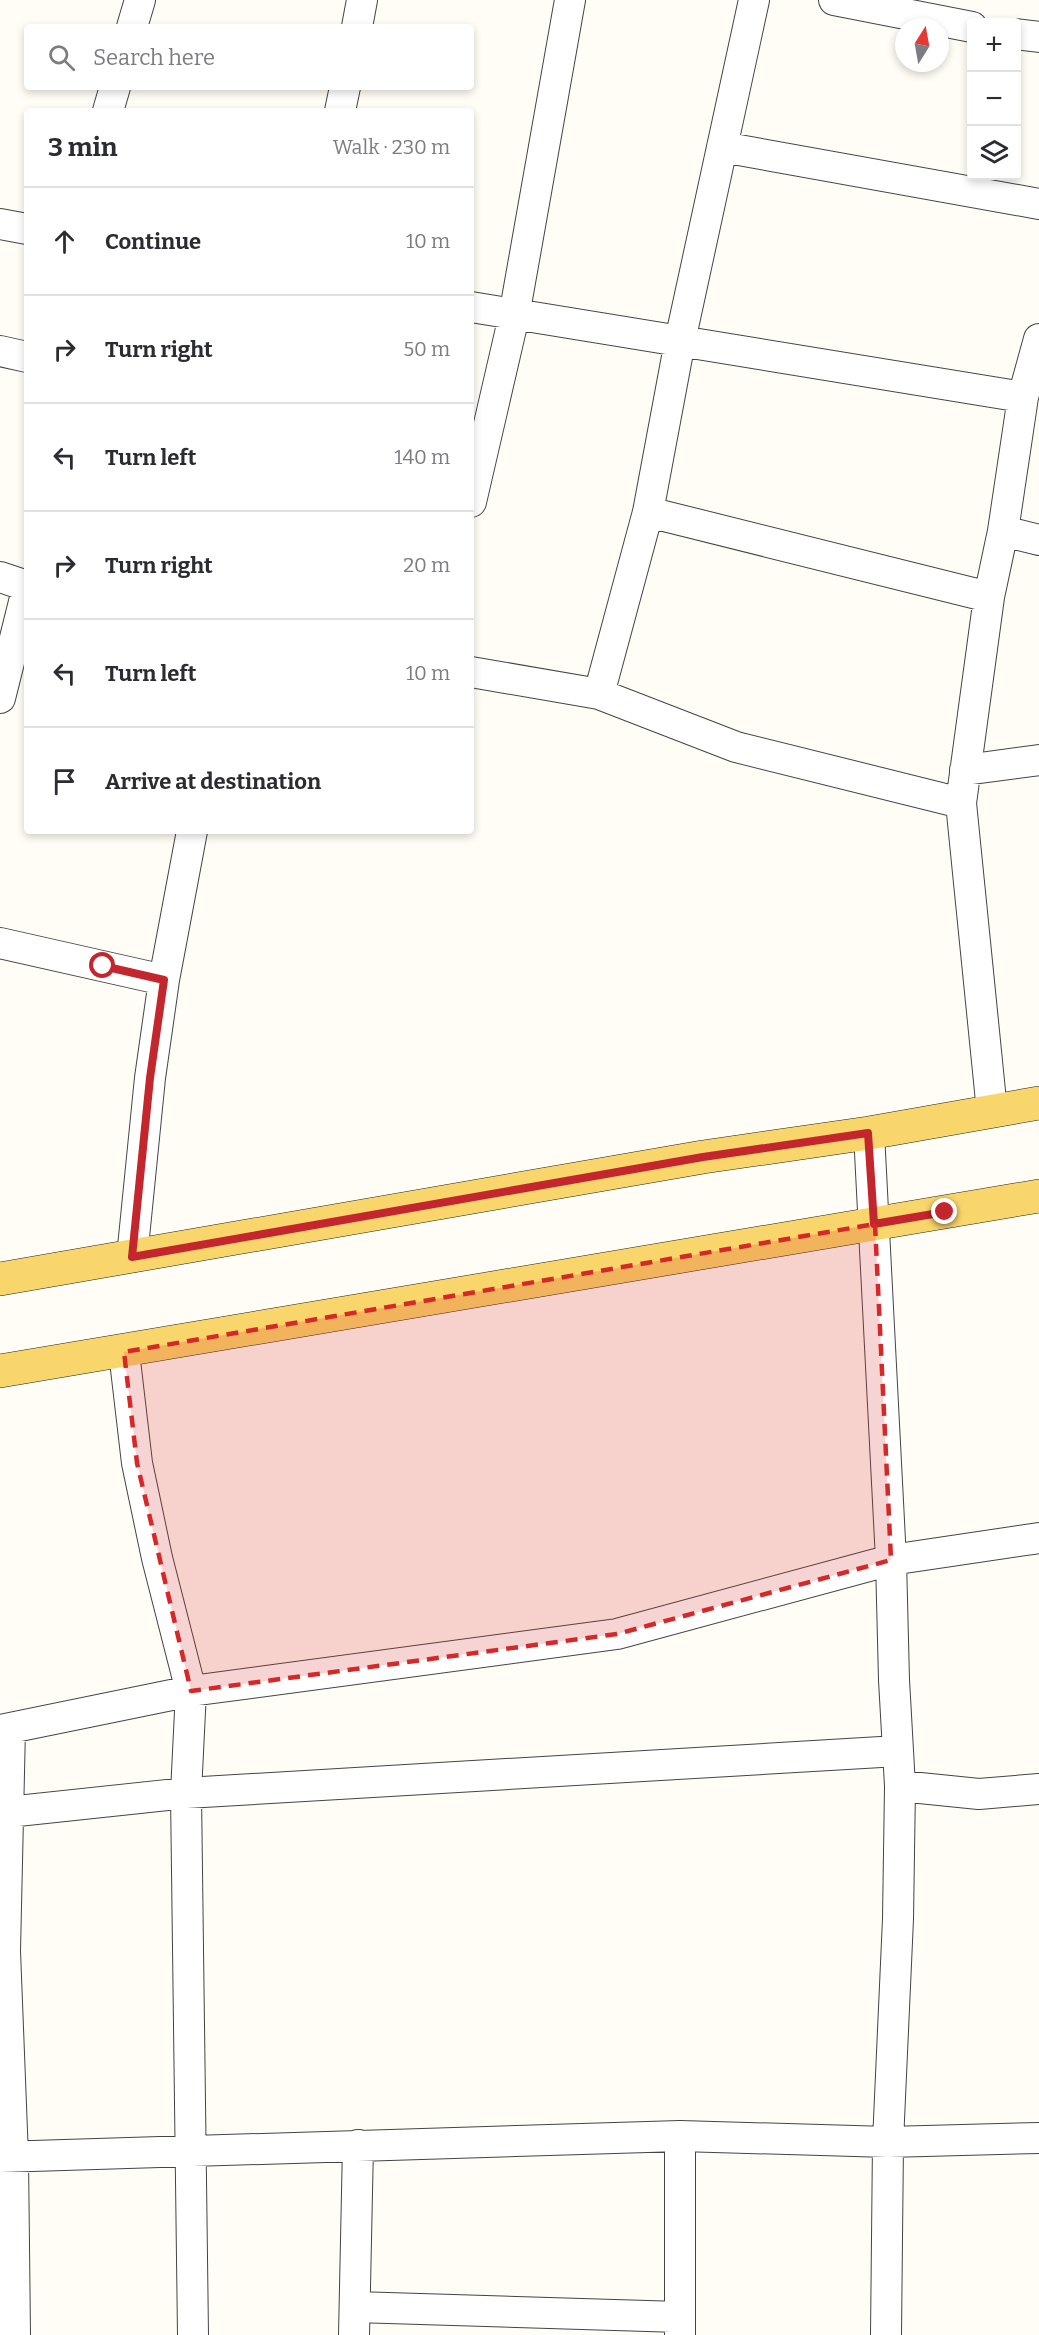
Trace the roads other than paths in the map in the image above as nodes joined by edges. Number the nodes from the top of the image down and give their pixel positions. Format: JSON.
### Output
{"nodes":[{"id":1,"x":140,"y":0,"type":"edge"},
{"id":2,"x":362,"y":0,"type":"edge"},
{"id":3,"x":570,"y":0,"type":"edge"},
{"id":4,"x":754,"y":0,"type":"edge"},
{"id":5,"x":834,"y":0,"type":"edge"},
{"id":6,"x":133,"y":24,"type":"edge"},
{"id":7,"x":358,"y":24,"type":"edge"},
{"id":8,"x":967,"y":26,"type":"edge"},
{"id":9,"x":1021,"y":35,"type":"edge"},
{"id":10,"x":1039,"y":37,"type":"edge"},
{"id":11,"x":114,"y":90,"type":"edge"},
{"id":12,"x":344,"y":90,"type":"edge"},
{"id":13,"x":109,"y":108,"type":"edge"},
{"id":14,"x":341,"y":108,"type":"edge"},
{"id":15,"x":722,"y":147,"type":"junction"},
{"id":16,"x":1039,"y":204,"type":"edge"},
{"id":17,"x":0,"y":224,"type":"edge"},
{"id":18,"x":24,"y":228,"type":"edge"},
{"id":19,"x":474,"y":308,"type":"edge"},
{"id":20,"x":514,"y":316,"type":"junction"},
{"id":21,"x":1039,"y":339,"type":"edge"},
{"id":22,"x":680,"y":341,"type":"junction"},
{"id":23,"x":0,"y":351,"type":"edge"},
{"id":24,"x":24,"y":356,"type":"edge"},
{"id":25,"x":1023,"y":397,"type":"junction"},
{"id":26,"x":474,"y":489,"type":"edge"},
{"id":27,"x":648,"y":512,"type":"junction"},
{"id":28,"x":1003,"y":531,"type":"junction"},
{"id":29,"x":1039,"y":540,"type":"edge"},
{"id":30,"x":0,"y":577,"type":"edge"},
{"id":31,"x":24,"y":585,"type":"edge"},
{"id":32,"x":989,"y":597,"type":"junction"},
{"id":33,"x":24,"y":602,"type":"edge"},
{"id":34,"x":474,"y":673,"type":"edge"},
{"id":35,"x":599,"y":694,"type":"junction"},
{"id":36,"x":0,"y":698,"type":"edge"},
{"id":37,"x":1039,"y":760,"type":"edge"},
{"id":38,"x":965,"y":770,"type":"junction"},
{"id":39,"x":961,"y":804,"type":"junction"},
{"id":40,"x":191,"y":834,"type":"edge"},
{"id":41,"x":0,"y":944,"type":"edge"},
{"id":42,"x":164,"y":980,"type":"junction"},
{"id":43,"x":1039,"y":1103,"type":"edge"},
{"id":44,"x":992,"y":1111,"type":"junction"},
{"id":45,"x":868,"y":1133,"type":"junction"},
{"id":46,"x":1039,"y":1196,"type":"edge"},
{"id":47,"x":874,"y":1224,"type":"junction"},
{"id":48,"x":132,"y":1257,"type":"junction"},
{"id":49,"x":0,"y":1279,"type":"edge"},
{"id":50,"x":124,"y":1352,"type":"junction"},
{"id":51,"x":0,"y":1371,"type":"edge"},
{"id":52,"x":1039,"y":1538,"type":"edge"},
{"id":53,"x":891,"y":1560,"type":"junction"},
{"id":54,"x":191,"y":1691,"type":"junction"},
{"id":55,"x":5,"y":1729,"type":"edge"},
{"id":56,"x":898,"y":1751,"type":"junction"},
{"id":57,"x":900,"y":1786,"type":"junction"},
{"id":58,"x":1039,"y":1790,"type":"edge"},
{"id":59,"x":186,"y":1793,"type":"junction"},
{"id":60,"x":8,"y":1812,"type":"junction"},
{"id":61,"x":3,"y":1951,"type":"edge"},
{"id":62,"x":680,"y":2136,"type":"junction"},
{"id":63,"x":1039,"y":2138,"type":"edge"},
{"id":64,"x":888,"y":2142,"type":"junction"},
{"id":65,"x":358,"y":2145,"type":"junction"},
{"id":66,"x":190,"y":2150,"type":"junction"},
{"id":67,"x":6,"y":2157,"type":"edge"},
{"id":68,"x":10,"y":2320,"type":"edge"},
{"id":69,"x":354,"y":2321,"type":"edge"},
{"id":70,"x":680,"y":2326,"type":"edge"},
{"id":71,"x":193,"y":2335,"type":"edge"},
{"id":72,"x":886,"y":2335,"type":"edge"}],
"edges":[{"from":1,"to":6,"type":"street"},
{"from":2,"to":7,"type":"street"},
{"from":3,"to":20,"type":"street"},
{"from":4,"to":15,"type":"street"},
{"from":5,"to":8,"type":"street"},
{"from":9,"to":10,"type":"street"},
{"from":11,"to":13,"type":"street"},
{"from":12,"to":14,"type":"street"},
{"from":15,"to":16,"type":"street"},
{"from":15,"to":22,"type":"street"},
{"from":17,"to":18,"type":"street"},
{"from":19,"to":20,"type":"street"},
{"from":20,"to":22,"type":"street"},
{"from":20,"to":26,"type":"street"},
{"from":21,"to":25,"type":"street"},
{"from":22,"to":25,"type":"street"},
{"from":22,"to":27,"type":"street"},
{"from":23,"to":24,"type":"street"},
{"from":25,"to":28,"type":"street"},
{"from":27,"to":32,"type":"street"},
{"from":27,"to":35,"type":"street"},
{"from":28,"to":29,"type":"street"},
{"from":28,"to":32,"type":"street"},
{"from":30,"to":31,"type":"street"},
{"from":32,"to":38,"type":"street"},
{"from":33,"to":36,"type":"street"},
{"from":34,"to":35,"type":"street"},
{"from":35,"to":39,"type":"street"},
{"from":37,"to":38,"type":"street"},
{"from":38,"to":39,"type":"street"},
{"from":39,"to":44,"type":"street"},
{"from":40,"to":42,"type":"street"},
{"from":41,"to":42,"type":"street"},
{"from":42,"to":48,"type":"street"},
{"from":43,"to":44,"type":"main road"},
{"from":44,"to":45,"type":"main road"},
{"from":45,"to":47,"type":"street"},
{"from":45,"to":48,"type":"main road"},
{"from":46,"to":47,"type":"main road"},
{"from":47,"to":50,"type":"main road"},
{"from":47,"to":53,"type":"street"},
{"from":48,"to":49,"type":"main road"},
{"from":50,"to":51,"type":"main road"},
{"from":50,"to":54,"type":"street"},
{"from":52,"to":53,"type":"street"},
{"from":53,"to":54,"type":"street"},
{"from":53,"to":56,"type":"street"},
{"from":54,"to":55,"type":"street"},
{"from":54,"to":59,"type":"street"},
{"from":55,"to":60,"type":"street"},
{"from":56,"to":57,"type":"street"},
{"from":56,"to":59,"type":"street"},
{"from":57,"to":58,"type":"street"},
{"from":57,"to":64,"type":"street"},
{"from":59,"to":60,"type":"street"},
{"from":59,"to":66,"type":"street"},
{"from":60,"to":61,"type":"street"},
{"from":61,"to":67,"type":"street"},
{"from":62,"to":64,"type":"street"},
{"from":62,"to":65,"type":"street"},
{"from":62,"to":70,"type":"street"},
{"from":63,"to":64,"type":"street"},
{"from":64,"to":72,"type":"street"},
{"from":65,"to":66,"type":"street"},
{"from":65,"to":69,"type":"street"},
{"from":66,"to":67,"type":"street"},
{"from":66,"to":71,"type":"street"},
{"from":67,"to":68,"type":"street"},
{"from":69,"to":70,"type":"street"}]}
